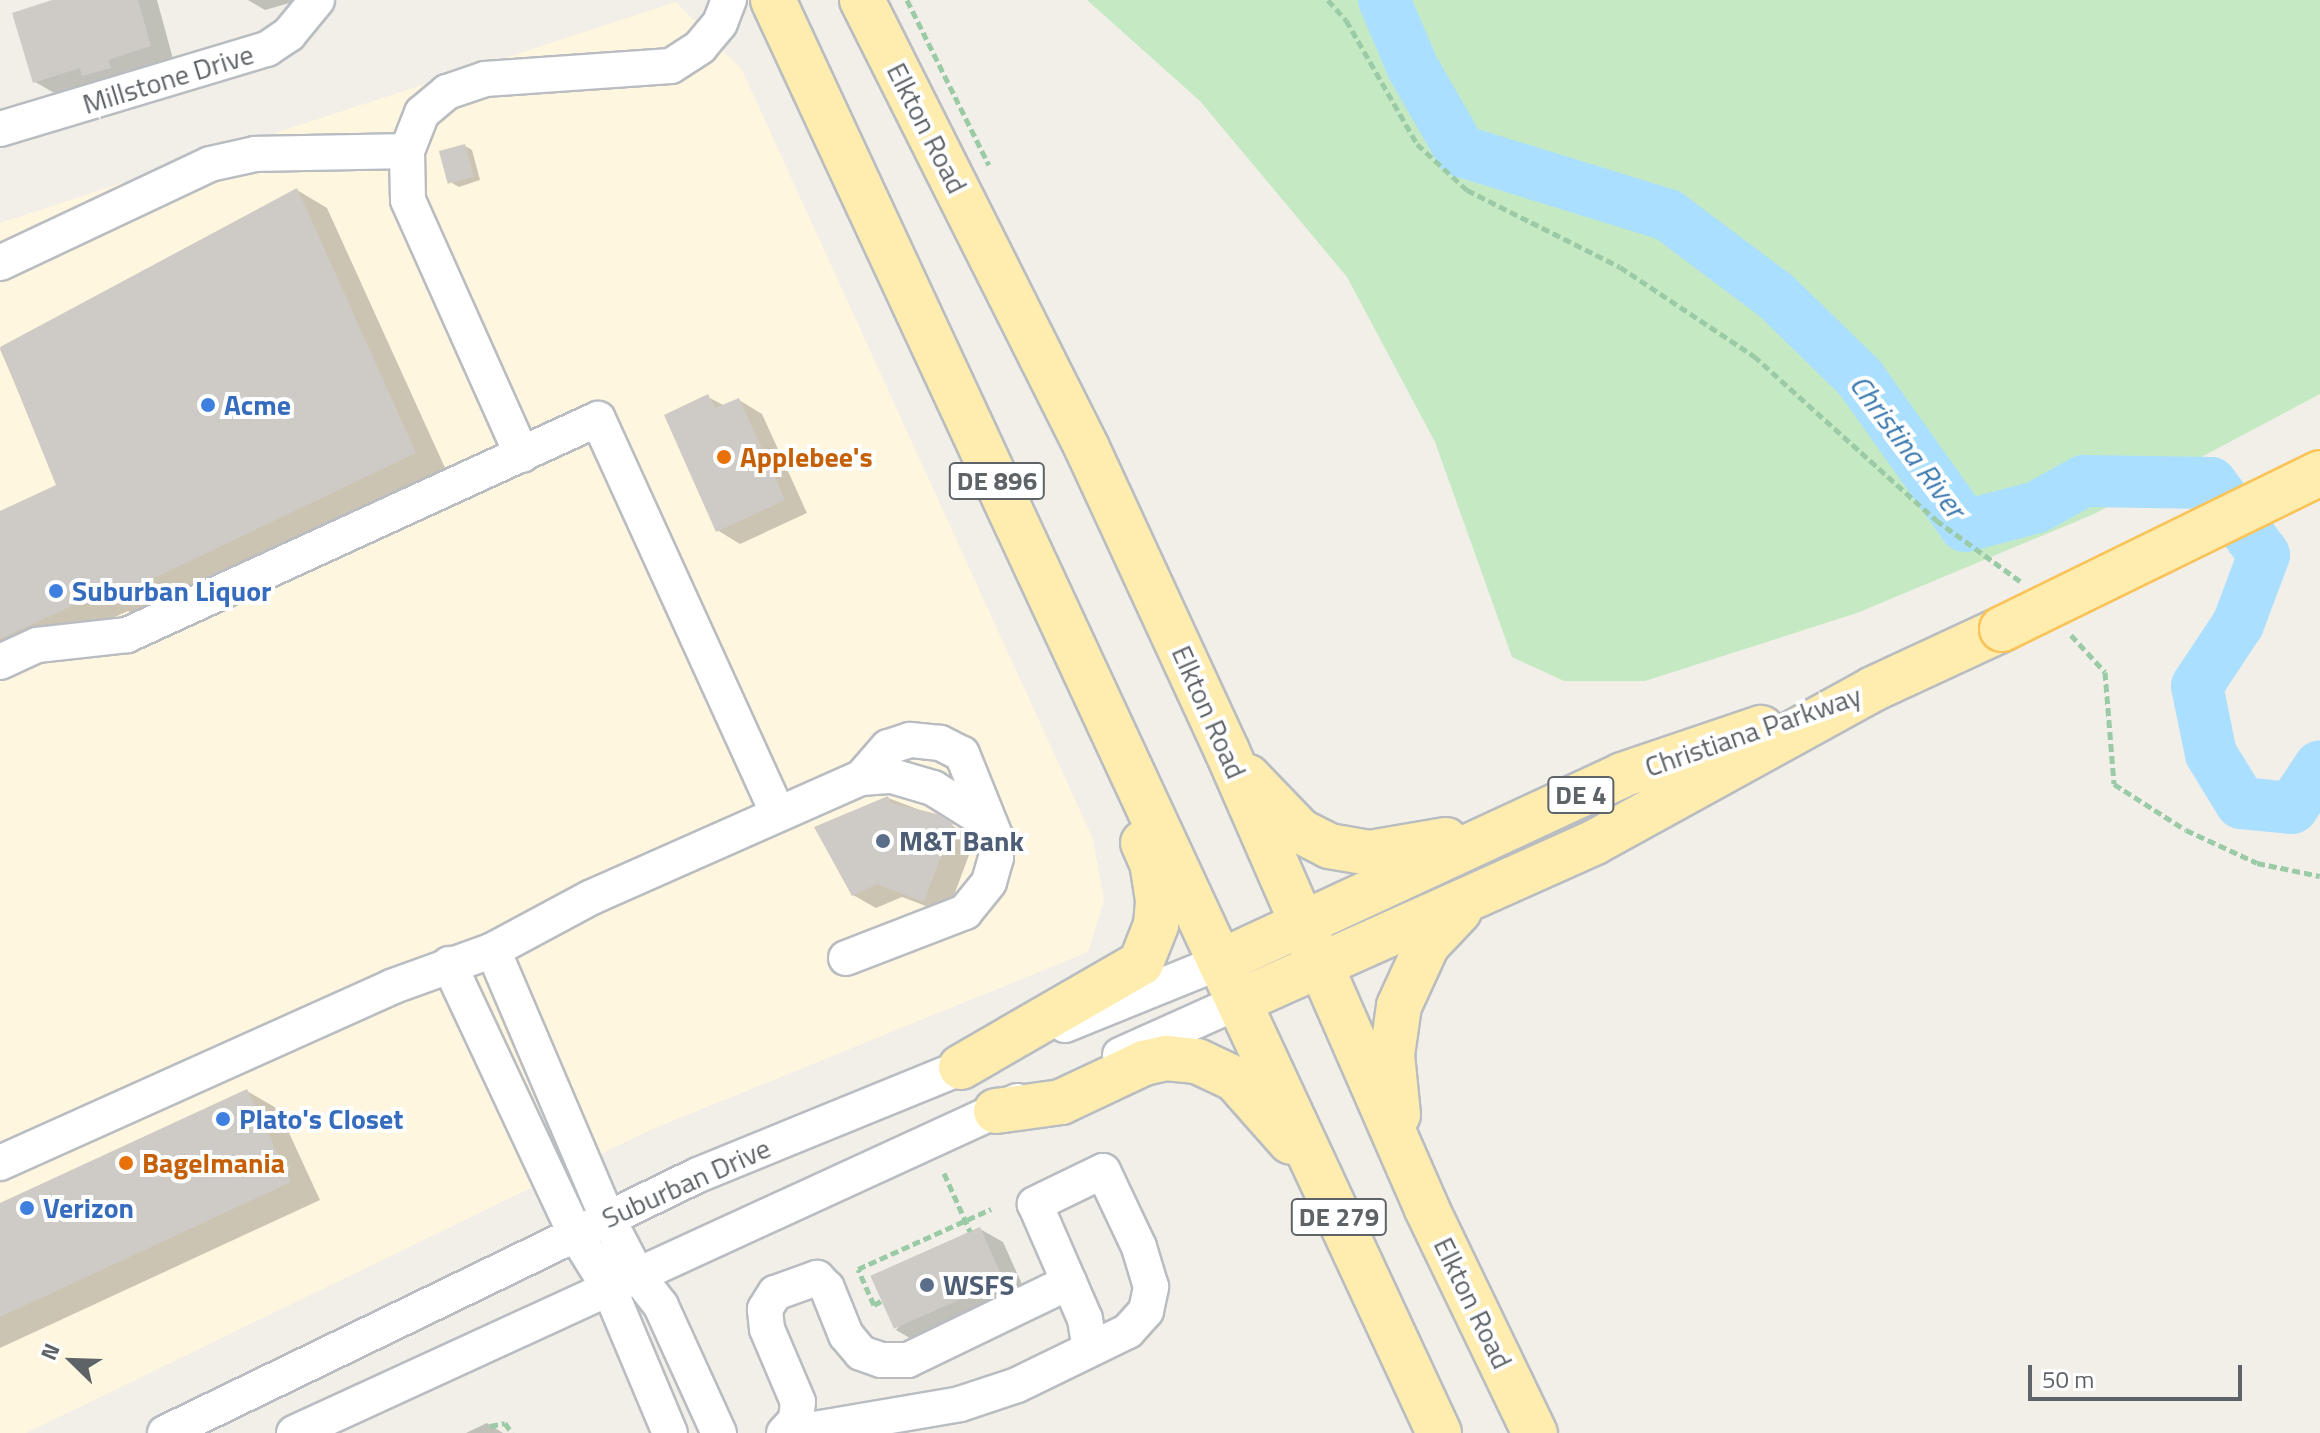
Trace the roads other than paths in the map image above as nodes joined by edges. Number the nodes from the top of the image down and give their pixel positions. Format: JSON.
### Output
{"nodes":[{"id":1,"x":317,"y":0,"type":"edge"},
{"id":2,"x":729,"y":0,"type":"edge"},
{"id":3,"x":773,"y":0,"type":"edge"},
{"id":4,"x":862,"y":0,"type":"edge"},
{"id":5,"x":0,"y":129,"type":"edge"},
{"id":6,"x":407,"y":151,"type":"junction"},
{"id":7,"x":0,"y":263,"type":"edge"},
{"id":8,"x":522,"y":455,"type":"junction"},
{"id":9,"x":2320,"y":473,"type":"edge"},
{"id":10,"x":1055,"y":607,"type":"junction"},
{"id":11,"x":0,"y":662,"type":"edge"},
{"id":12,"x":1873,"y":689,"type":"junction"},
{"id":13,"x":1227,"y":751,"type":"junction"},
{"id":14,"x":777,"y":812,"type":"junction"},
{"id":15,"x":1537,"y":815,"type":"junction"},
{"id":16,"x":1473,"y":899,"type":"junction"},
{"id":17,"x":1300,"y":927,"type":"junction"},
{"id":18,"x":493,"y":950,"type":"junction"},
{"id":19,"x":846,"y":958,"type":"dead end"},
{"id":20,"x":1220,"y":962,"type":"junction"},
{"id":21,"x":449,"y":964,"type":"junction"},
{"id":22,"x":1318,"y":969,"type":"junction"},
{"id":23,"x":1240,"y":1001,"type":"junction"},
{"id":24,"x":961,"y":1067,"type":"junction"},
{"id":25,"x":996,"y":1111,"type":"junction"},
{"id":26,"x":1401,"y":1150,"type":"junction"},
{"id":27,"x":0,"y":1163,"type":"edge"},
{"id":28,"x":1319,"y":1172,"type":"junction"},
{"id":29,"x":608,"y":1219,"type":"junction"},
{"id":30,"x":575,"y":1233,"type":"junction"},
{"id":31,"x":623,"y":1282,"type":"junction"},
{"id":32,"x":1069,"y":1282,"type":"junction"},
{"id":33,"x":1090,"y":1349,"type":"junction"},
{"id":34,"x":165,"y":1433,"type":"edge"},
{"id":35,"x":294,"y":1433,"type":"edge"},
{"id":36,"x":670,"y":1433,"type":"edge"},
{"id":37,"x":719,"y":1433,"type":"edge"},
{"id":38,"x":784,"y":1433,"type":"edge"},
{"id":39,"x":791,"y":1433,"type":"edge"},
{"id":40,"x":1439,"y":1433,"type":"edge"},
{"id":41,"x":1535,"y":1433,"type":"edge"}],
"edges":[{"from":1,"to":5,"type":"street","name":"Millstone Drive"},
{"from":2,"to":6,"type":"street"},
{"from":3,"to":10,"type":"main road","number":"DE 896"},
{"from":4,"to":13,"type":"main road","name":"Elkton Road","number":"DE 896"},
{"from":6,"to":7,"type":"street"},
{"from":6,"to":8,"type":"street"},
{"from":8,"to":11,"type":"street"},
{"from":8,"to":14,"type":"street"},
{"from":9,"to":12,"type":"main road","number":"DE 4","bridge":true},
{"from":10,"to":20,"type":"main road","number":"DE 896"},
{"from":10,"to":24,"type":"main road"},
{"from":12,"to":15,"type":"main road","name":"Christiana Parkway","number":"DE 4"},
{"from":12,"to":16,"type":"main road","name":"Christiana Parkway","number":"DE 4"},
{"from":13,"to":15,"type":"main road"},
{"from":13,"to":17,"type":"main road","name":"Elkton Road","number":"DE 896"},
{"from":14,"to":18,"type":"street"},
{"from":14,"to":19,"type":"street"},
{"from":15,"to":17,"type":"main road","name":"Christiana Parkway","number":"DE 4"},
{"from":16,"to":22,"type":"main road","name":"Christiana Parkway","number":"DE 4"},
{"from":16,"to":26,"type":"main road"},
{"from":17,"to":20,"type":"main road","name":"Christiana Parkway","number":"DE 4"},
{"from":17,"to":22,"type":"main road","name":"Elkton Road","number":"DE 279"},
{"from":18,"to":21,"type":"street"},
{"from":18,"to":29,"type":"street"},
{"from":20,"to":23,"type":"main road","number":"DE 896"},
{"from":20,"to":24,"type":"street","name":"Suburban Drive"},
{"from":21,"to":27,"type":"street"},
{"from":21,"to":30,"type":"street"},
{"from":22,"to":23,"type":"main road","name":"Christiana Parkway","number":"DE 4"},
{"from":22,"to":26,"type":"main road","name":"Elkton Road","number":"DE 279"},
{"from":23,"to":25,"type":"street"},
{"from":23,"to":28,"type":"main road","number":"DE 279"},
{"from":24,"to":29,"type":"street","name":"Suburban Drive"},
{"from":25,"to":28,"type":"main road"},
{"from":25,"to":31,"type":"street"},
{"from":26,"to":41,"type":"main road","name":"Elkton Road","number":"DE 279"},
{"from":28,"to":40,"type":"main road","number":"DE 279"},
{"from":29,"to":30,"type":"street","name":"Suburban Drive"},
{"from":29,"to":31,"type":"street"},
{"from":30,"to":31,"type":"street"},
{"from":30,"to":34,"type":"street","name":"Suburban Drive"},
{"from":31,"to":35,"type":"street"},
{"from":31,"to":36,"type":"street"},
{"from":31,"to":37,"type":"street"},
{"from":32,"to":33,"type":"street"},
{"from":32,"to":33,"type":"street"},
{"from":32,"to":38,"type":"street"},
{"from":33,"to":39,"type":"street"}]}
